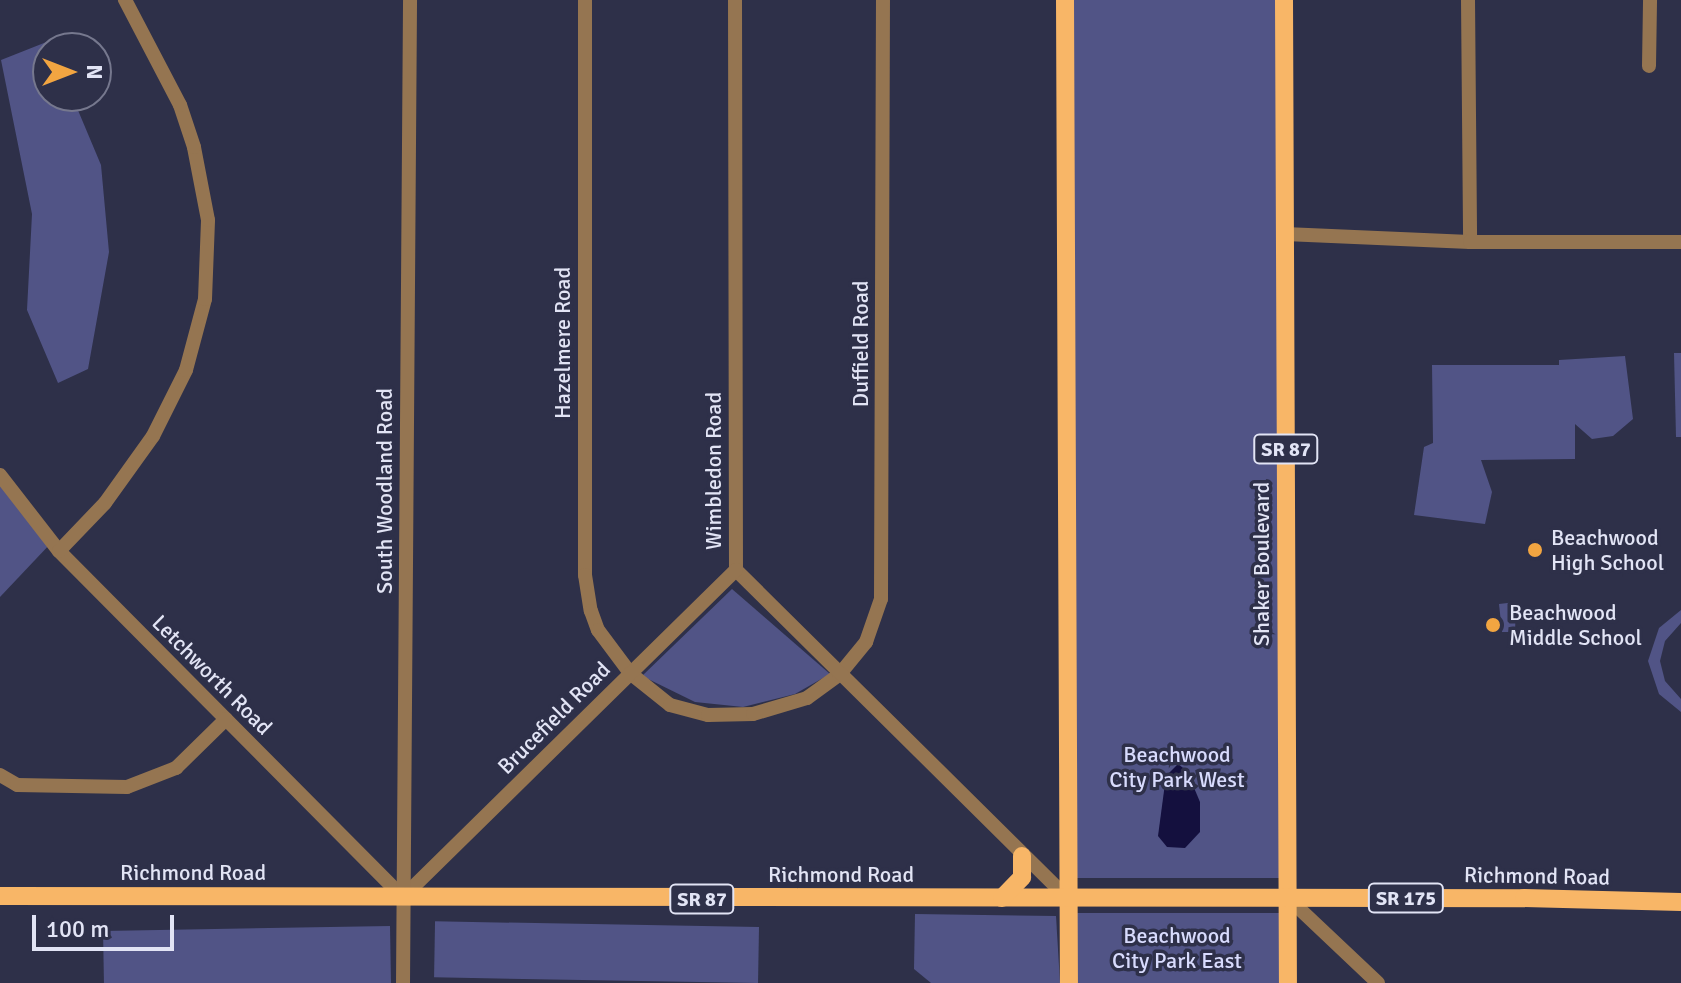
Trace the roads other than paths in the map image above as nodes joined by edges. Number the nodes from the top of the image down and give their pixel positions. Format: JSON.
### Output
{"nodes":[{"id":1,"x":125,"y":0,"type":"edge"},
{"id":2,"x":410,"y":0,"type":"edge"},
{"id":3,"x":585,"y":0,"type":"edge"},
{"id":4,"x":735,"y":0,"type":"edge"},
{"id":5,"x":883,"y":0,"type":"edge"},
{"id":6,"x":1065,"y":0,"type":"edge"},
{"id":7,"x":1284,"y":0,"type":"edge"},
{"id":8,"x":1468,"y":0,"type":"edge"},
{"id":9,"x":1650,"y":0,"type":"edge"},
{"id":10,"x":1649,"y":66,"type":"dead end"},
{"id":11,"x":1285,"y":234,"type":"junction"},
{"id":12,"x":1470,"y":242,"type":"junction"},
{"id":13,"x":1681,"y":242,"type":"edge"},
{"id":14,"x":0,"y":475,"type":"edge"},
{"id":15,"x":59,"y":551,"type":"junction"},
{"id":16,"x":736,"y":570,"type":"junction"},
{"id":17,"x":630,"y":673,"type":"junction"},
{"id":18,"x":839,"y":675,"type":"junction"},
{"id":19,"x":226,"y":719,"type":"junction"},
{"id":20,"x":0,"y":775,"type":"edge"},
{"id":21,"x":1022,"y":856,"type":"junction"},
{"id":22,"x":0,"y":896,"type":"edge"},
{"id":23,"x":403,"y":897,"type":"junction"},
{"id":24,"x":1002,"y":898,"type":"junction"},
{"id":25,"x":1069,"y":898,"type":"junction"},
{"id":26,"x":1288,"y":898,"type":"junction"},
{"id":27,"x":1681,"y":902,"type":"edge"},
{"id":28,"x":403,"y":983,"type":"edge"},
{"id":29,"x":1069,"y":983,"type":"edge"},
{"id":30,"x":1288,"y":983,"type":"edge"},
{"id":31,"x":1378,"y":983,"type":"edge"}],
"edges":[{"from":1,"to":15,"type":"street"},
{"from":2,"to":23,"type":"street","name":"South Woodland Road"},
{"from":3,"to":17,"type":"street","name":"Hazelmere Road"},
{"from":4,"to":16,"type":"street","name":"Wimbledon Road"},
{"from":5,"to":18,"type":"street","name":"Duffield Road"},
{"from":6,"to":25,"type":"main road"},
{"from":7,"to":11,"type":"main road","name":"Shaker Boulevard","number":"SR 87"},
{"from":8,"to":12,"type":"street"},
{"from":9,"to":10,"type":"street"},
{"from":11,"to":12,"type":"street"},
{"from":11,"to":26,"type":"main road","name":"Shaker Boulevard","number":"SR 87"},
{"from":12,"to":13,"type":"street"},
{"from":14,"to":15,"type":"street","name":"Letchworth Road"},
{"from":15,"to":19,"type":"street","name":"Letchworth Road"},
{"from":16,"to":17,"type":"street","name":"Brucefield Road"},
{"from":16,"to":18,"type":"street","name":"Wimbledon Road"},
{"from":17,"to":18,"type":"street","name":"Hazelmere Road"},
{"from":17,"to":23,"type":"street","name":"Brucefield Road"},
{"from":18,"to":21,"type":"street","name":"Wimbledon Road"},
{"from":19,"to":20,"type":"street"},
{"from":19,"to":23,"type":"street","name":"Letchworth Road"},
{"from":21,"to":24,"type":"main road"},
{"from":21,"to":25,"type":"street","name":"Wimbledon Road"},
{"from":22,"to":23,"type":"main road","name":"Richmond Road","number":"SR 87"},
{"from":23,"to":24,"type":"main road","name":"Richmond Road","number":"SR 87"},
{"from":23,"to":28,"type":"street","name":"South Woodland Road"},
{"from":24,"to":25,"type":"main road","name":"Richmond Road","number":"SR 87"},
{"from":25,"to":26,"type":"main road","name":"Richmond Road","number":"SR 87"},
{"from":25,"to":29,"type":"main road"},
{"from":26,"to":27,"type":"main road","name":"Richmond Road","number":"SR 175"},
{"from":26,"to":30,"type":"main road","name":"Shaker Boulevard"},
{"from":26,"to":31,"type":"street"}]}
